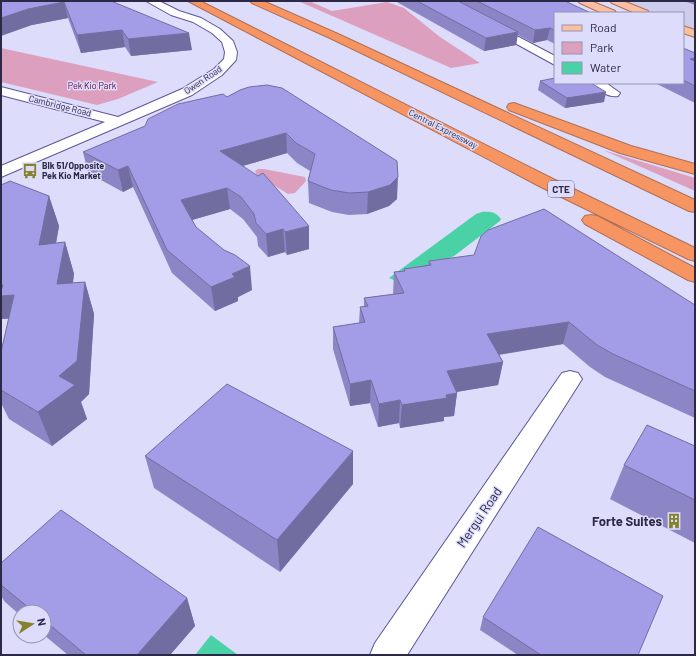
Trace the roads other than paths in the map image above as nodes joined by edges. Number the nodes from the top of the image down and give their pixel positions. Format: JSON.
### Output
{"nodes":[{"id":1,"x":151,"y":1,"type":"edge"},
{"id":2,"x":193,"y":1,"type":"edge"},
{"id":3,"x":254,"y":1,"type":"edge"},
{"id":4,"x":444,"y":1,"type":"edge"},
{"id":5,"x":583,"y":1,"type":"edge"},
{"id":6,"x":615,"y":1,"type":"edge"},
{"id":7,"x":609,"y":12,"type":"edge"},
{"id":8,"x":642,"y":12,"type":"edge"},
{"id":9,"x":175,"y":13,"type":"junction"},
{"id":10,"x":684,"y":29,"type":"edge"},
{"id":11,"x":695,"y":34,"type":"edge"},
{"id":12,"x":212,"y":44,"type":"dead end"},
{"id":13,"x":213,"y":60,"type":"dead end"},
{"id":14,"x":554,"y":60,"type":"edge"},
{"id":15,"x":599,"y":84,"type":"edge"},
{"id":16,"x":438,"y":86,"type":"junction"},
{"id":17,"x":1,"y":91,"type":"edge"},
{"id":18,"x":614,"y":92,"type":"dead end"},
{"id":19,"x":102,"y":117,"type":"junction"},
{"id":20,"x":118,"y":121,"type":"junction"},
{"id":21,"x":427,"y":121,"type":"junction"},
{"id":22,"x":1,"y":160,"type":"edge"},
{"id":23,"x":695,"y":169,"type":"edge"},
{"id":24,"x":1,"y":172,"type":"edge"},
{"id":25,"x":695,"y":207,"type":"edge"},
{"id":26,"x":695,"y":255,"type":"edge"},
{"id":27,"x":695,"y":276,"type":"edge"},
{"id":28,"x":570,"y":379,"type":"dead end"},
{"id":29,"x":387,"y":655,"type":"edge"}],
"edges":[{"from":1,"to":9,"type":"street"},
{"from":2,"to":21,"type":"highway","name":"Central Expressway","number":"CTE"},
{"from":3,"to":16,"type":"highway"},
{"from":4,"to":14,"type":"street"},
{"from":5,"to":7,"type":"main road"},
{"from":6,"to":8,"type":"main road"},
{"from":9,"to":12,"type":"street"},
{"from":9,"to":20,"type":"street","name":"Owen Road"},
{"from":10,"to":11,"type":"main road"},
{"from":13,"to":19,"type":"street","name":"Owen Road"},
{"from":15,"to":18,"type":"street"},
{"from":16,"to":23,"type":"highway"},
{"from":16,"to":25,"type":"highway"},
{"from":17,"to":19,"type":"street","name":"Cambridge Road"},
{"from":19,"to":20,"type":"street","name":"Cambridge Road"},
{"from":19,"to":22,"type":"street","name":"Owen Road"},
{"from":20,"to":24,"type":"street","name":"Owen Road"},
{"from":21,"to":26,"type":"highway","name":"Central Expressway","number":"CTE"},
{"from":21,"to":27,"type":"highway"},
{"from":28,"to":29,"type":"street","name":"Mergui Road"}]}
